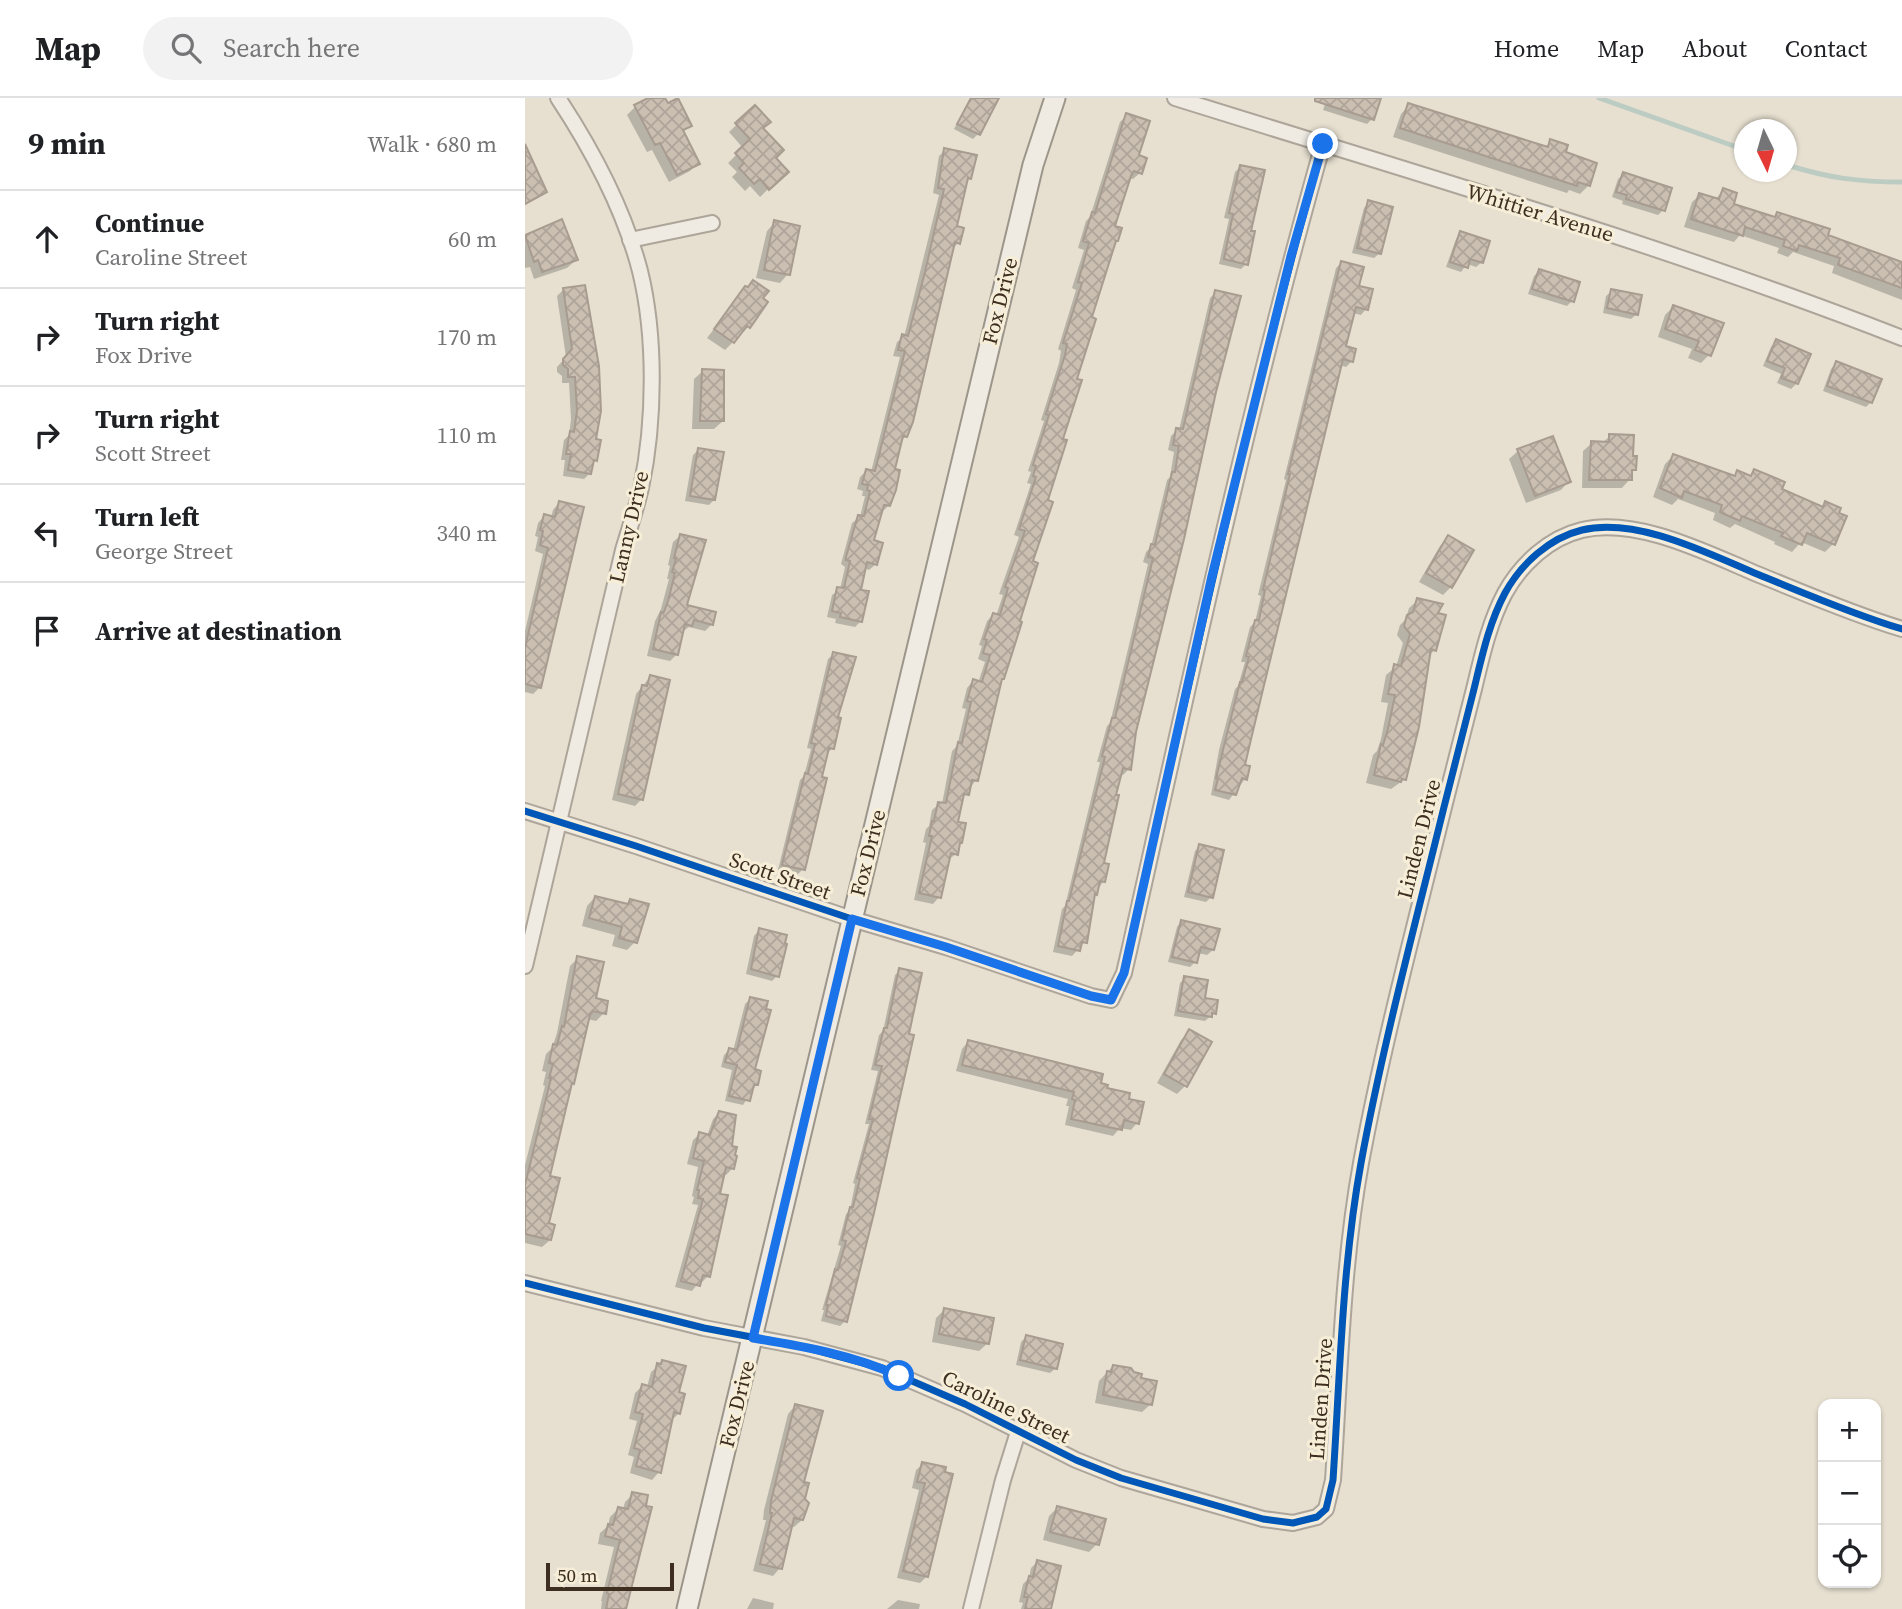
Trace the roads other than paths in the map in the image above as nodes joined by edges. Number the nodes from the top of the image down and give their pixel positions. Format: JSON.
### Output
{"nodes":[{"id":1,"x":558,"y":98,"type":"edge"},
{"id":2,"x":1055,"y":98,"type":"edge"},
{"id":3,"x":1175,"y":98,"type":"edge"},
{"id":4,"x":1323,"y":144,"type":"junction"},
{"id":5,"x":712,"y":223,"type":"dead end"},
{"id":6,"x":630,"y":240,"type":"junction"},
{"id":7,"x":1902,"y":338,"type":"edge"},
{"id":8,"x":1902,"y":629,"type":"edge"},
{"id":9,"x":525,"y":811,"type":"edge"},
{"id":10,"x":559,"y":821,"type":"junction"},
{"id":11,"x":852,"y":919,"type":"junction"},
{"id":12,"x":525,"y":966,"type":"edge"},
{"id":13,"x":525,"y":1283,"type":"edge"},
{"id":14,"x":753,"y":1338,"type":"junction"},
{"id":15,"x":1018,"y":1432,"type":"junction"},
{"id":16,"x":1307,"y":1521,"type":"joint"},
{"id":17,"x":687,"y":1609,"type":"edge"},
{"id":18,"x":971,"y":1609,"type":"edge"}],
"edges":[{"from":1,"to":6,"type":"street","name":"Lanny Drive"},
{"from":2,"to":11,"type":"main road","name":"Fox Drive"},
{"from":3,"to":4,"type":"street","name":"Whittier Avenue"},
{"from":4,"to":7,"type":"street","name":"Whittier Avenue"},
{"from":4,"to":11,"type":"street","name":"Scott Street"},
{"from":5,"to":6,"type":"street"},
{"from":6,"to":10,"type":"street","name":"Lanny Drive"},
{"from":8,"to":16,"type":"street","name":"Linden Drive"},
{"from":9,"to":10,"type":"street","name":"Scott Street"},
{"from":10,"to":11,"type":"street","name":"Scott Street"},
{"from":10,"to":12,"type":"street","name":"Lanny Drive"},
{"from":11,"to":14,"type":"main road","name":"Fox Drive"},
{"from":13,"to":14,"type":"street","name":"Caroline Street"},
{"from":14,"to":15,"type":"street","name":"Caroline Street"},
{"from":14,"to":17,"type":"main road","name":"Fox Drive"},
{"from":15,"to":16,"type":"street","name":"Caroline Street"},
{"from":15,"to":18,"type":"street"}]}
